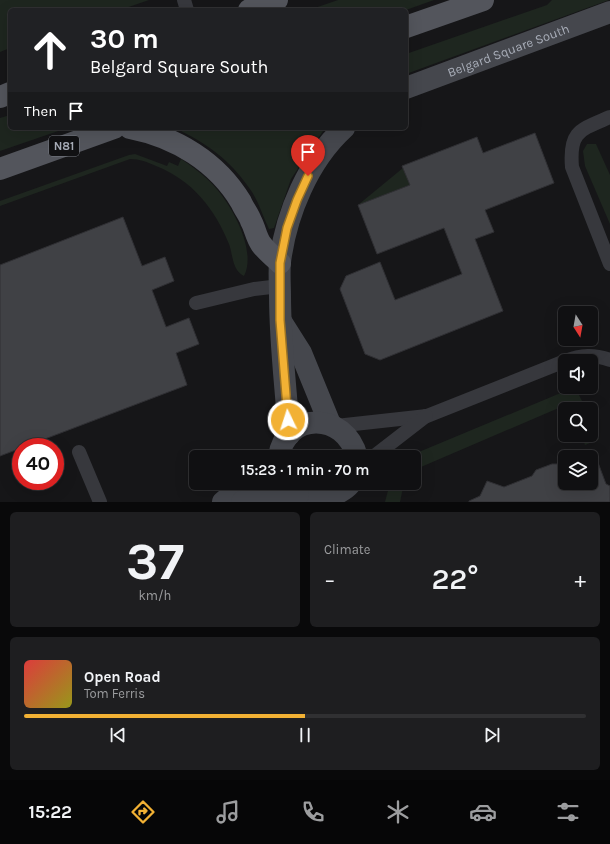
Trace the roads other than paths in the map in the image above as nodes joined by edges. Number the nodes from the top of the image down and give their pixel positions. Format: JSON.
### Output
{"nodes":[{"id":1,"x":277,"y":0,"type":"edge"},
{"id":2,"x":483,"y":0,"type":"edge"},
{"id":3,"x":255,"y":8,"type":"edge"},
{"id":4,"x":610,"y":12,"type":"edge"},
{"id":5,"x":408,"y":26,"type":"edge"},
{"id":6,"x":408,"y":87,"type":"edge"},
{"id":7,"x":610,"y":117,"type":"edge"},
{"id":8,"x":108,"y":130,"type":"edge"},
{"id":9,"x":141,"y":130,"type":"edge"},
{"id":10,"x":342,"y":130,"type":"edge"},
{"id":11,"x":26,"y":160,"type":"junction"},
{"id":12,"x":0,"y":170,"type":"edge"},
{"id":13,"x":0,"y":183,"type":"edge"},
{"id":14,"x":280,"y":263,"type":"junction"},
{"id":15,"x":610,"y":264,"type":"edge"},
{"id":16,"x":280,"y":286,"type":"junction"},
{"id":17,"x":196,"y":303,"type":"dead end"},
{"id":18,"x":280,"y":320,"type":"junction"},
{"id":19,"x":598,"y":356,"type":"edge"},
{"id":20,"x":610,"y":360,"type":"edge"},
{"id":21,"x":558,"y":364,"type":"edge"},
{"id":22,"x":427,"y":416,"type":"junction"},
{"id":23,"x":333,"y":425,"type":"junction"},
{"id":24,"x":280,"y":450,"type":"edge"},
{"id":25,"x":355,"y":450,"type":"edge"},
{"id":26,"x":382,"y":450,"type":"edge"},
{"id":27,"x":79,"y":452,"type":"dead end"},
{"id":28,"x":237,"y":490,"type":"edge"},
{"id":29,"x":351,"y":490,"type":"edge"},
{"id":30,"x":304,"y":495,"type":"edge"},
{"id":31,"x":100,"y":502,"type":"edge"},
{"id":32,"x":224,"y":502,"type":"edge"},
{"id":33,"x":242,"y":502,"type":"edge"}],
"edges":[{"from":1,"to":3,"type":"main road"},
{"from":2,"to":5,"type":"main road"},
{"from":4,"to":6,"type":"street","name":"Belgard Square South"},
{"from":7,"to":15,"type":"lane"},
{"from":8,"to":11,"type":"main road","number":"N81"},
{"from":9,"to":14,"type":"main road"},
{"from":10,"to":14,"type":"street"},
{"from":11,"to":12,"type":"main road","number":"N81"},
{"from":11,"to":13,"type":"main road"},
{"from":14,"to":16,"type":"street"},
{"from":16,"to":17,"type":"lane"},
{"from":16,"to":18,"type":"street"},
{"from":18,"to":23,"type":"street"},
{"from":18,"to":24,"type":"street"},
{"from":19,"to":20,"type":"lane"},
{"from":21,"to":22,"type":"lane"},
{"from":22,"to":23,"type":"lane"},
{"from":22,"to":26,"type":"lane"},
{"from":23,"to":24,"type":"street"},
{"from":23,"to":25,"type":"street"},
{"from":27,"to":31,"type":"lane"},
{"from":28,"to":32,"type":"street"},
{"from":29,"to":30,"type":"street"},
{"from":30,"to":33,"type":"street"}]}
